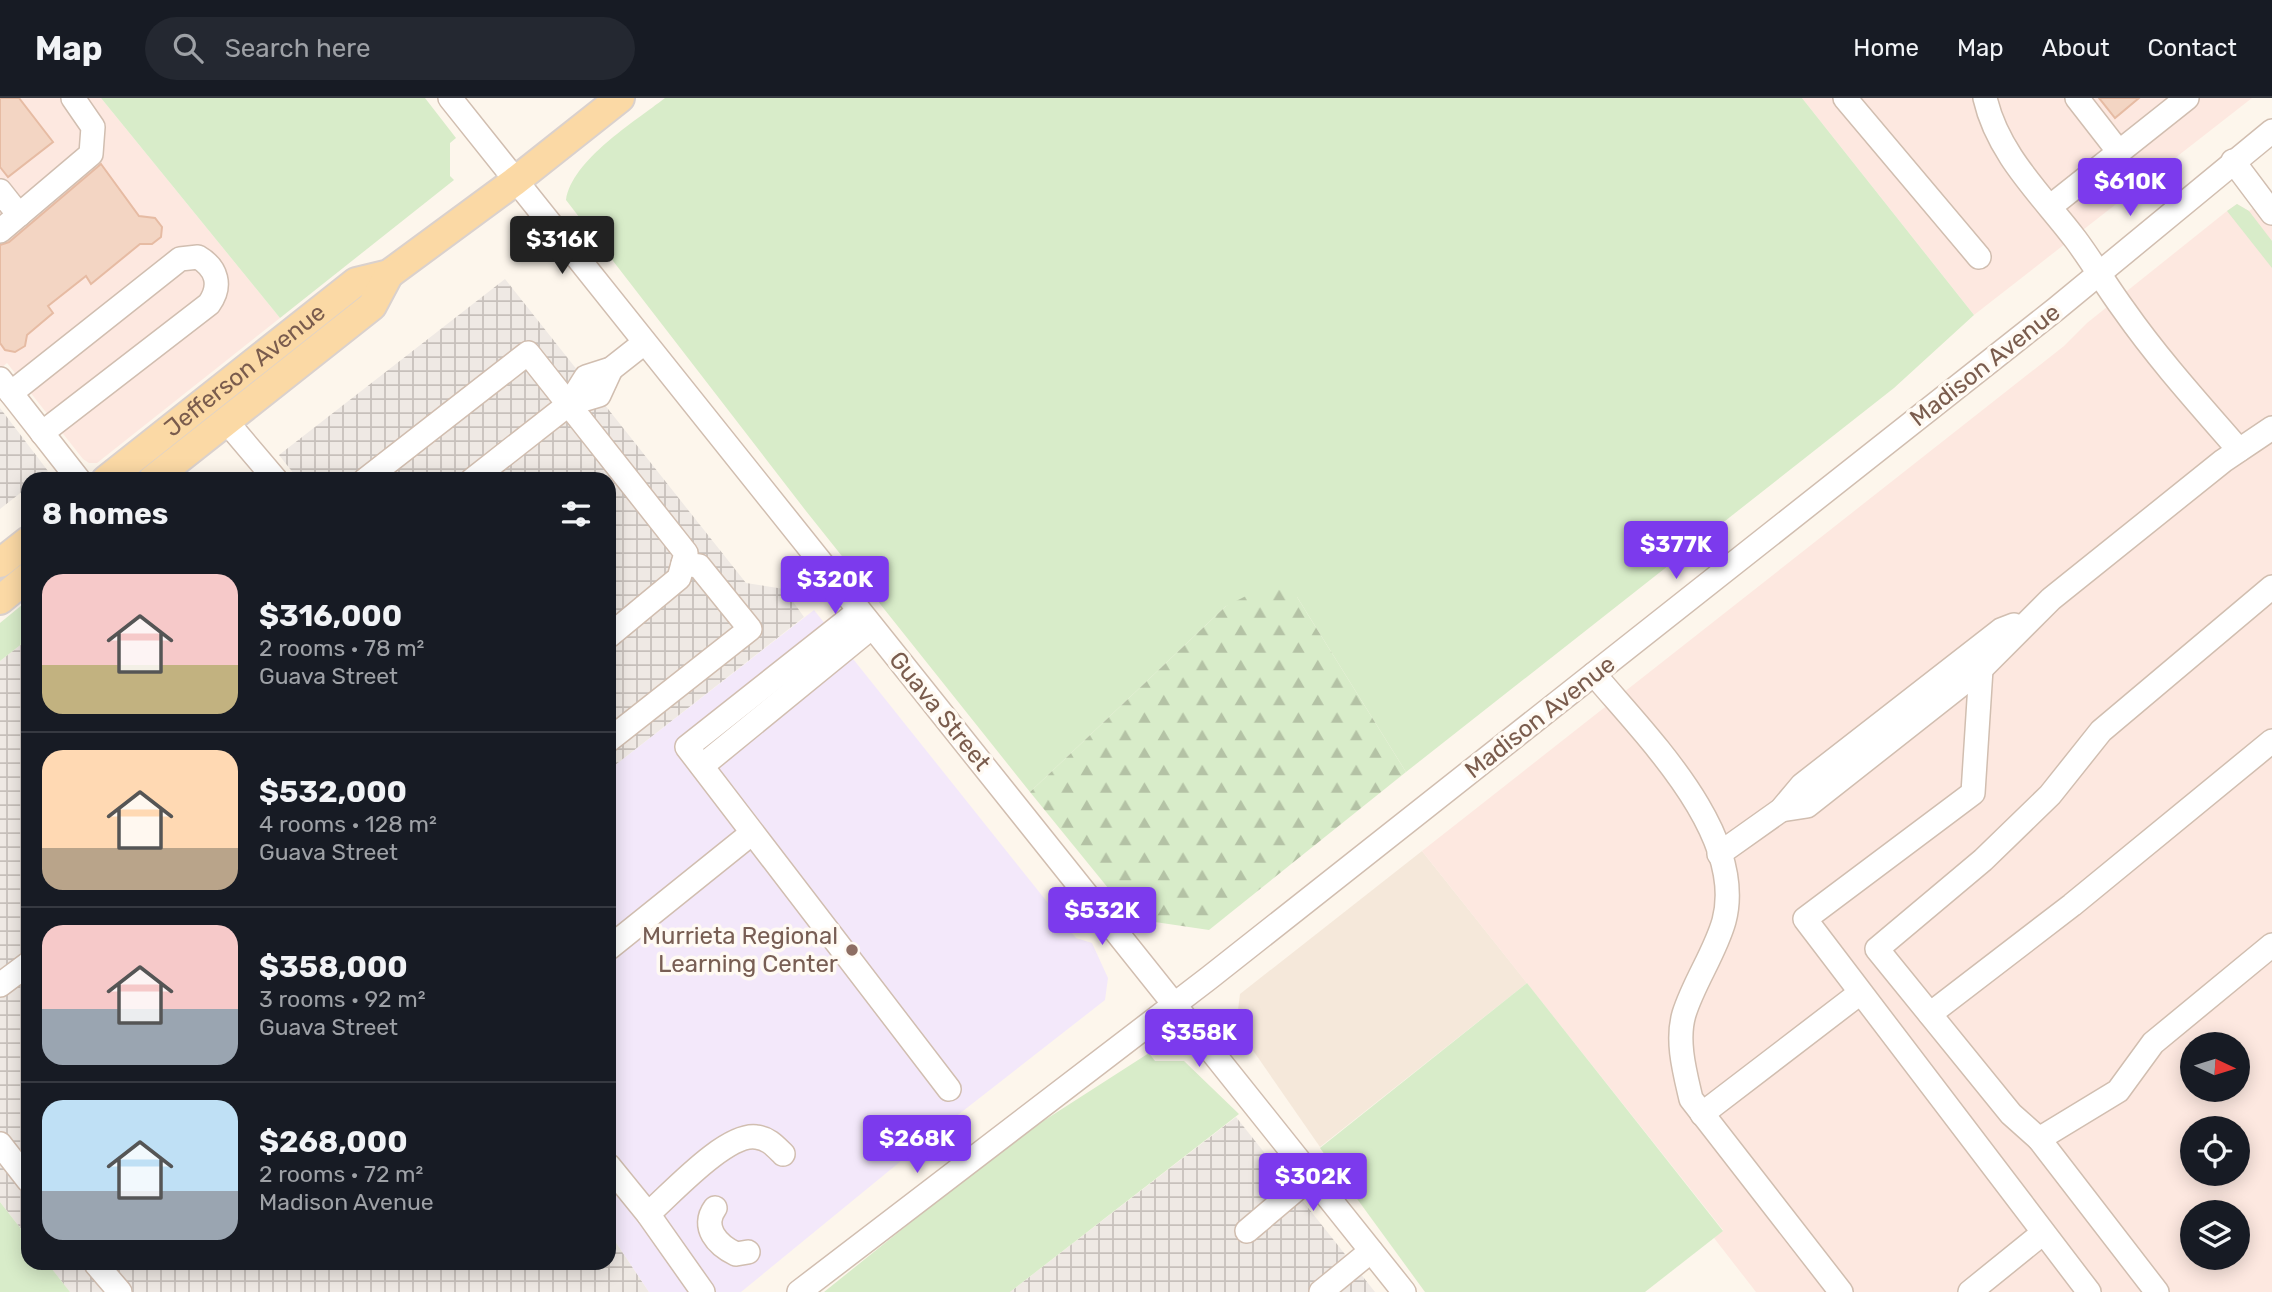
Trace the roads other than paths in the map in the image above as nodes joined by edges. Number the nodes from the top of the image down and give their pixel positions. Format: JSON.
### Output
{"nodes":[{"id":1,"x":74,"y":98,"type":"edge"},
{"id":2,"x":450,"y":98,"type":"edge"},
{"id":3,"x":620,"y":98,"type":"edge"},
{"id":4,"x":1985,"y":98,"type":"edge"},
{"id":5,"x":2077,"y":98,"type":"edge"},
{"id":6,"x":2187,"y":98,"type":"edge"},
{"id":7,"x":1851,"y":100,"type":"edge"},
{"id":8,"x":2272,"y":131,"type":"edge"},
{"id":9,"x":2119,"y":152,"type":"junction"},
{"id":10,"x":2233,"y":162,"type":"junction"},
{"id":11,"x":514,"y":183,"type":"junction"},
{"id":12,"x":0,"y":191,"type":"edge"},
{"id":13,"x":2051,"y":206,"type":"junction"},
{"id":14,"x":2272,"y":213,"type":"edge"},
{"id":15,"x":19,"y":215,"type":"junction"},
{"id":16,"x":0,"y":231,"type":"edge"},
{"id":17,"x":1979,"y":257,"type":"dead end"},
{"id":18,"x":2100,"y":272,"type":"junction"},
{"id":19,"x":389,"y":274,"type":"junction"},
{"id":20,"x":643,"y":343,"type":"junction"},
{"id":21,"x":5,"y":386,"type":"edge"},
{"id":22,"x":569,"y":404,"type":"junction"},
{"id":23,"x":226,"y":421,"type":"junction"},
{"id":24,"x":2272,"y":428,"type":"edge"},
{"id":25,"x":42,"y":433,"type":"junction"},
{"id":26,"x":2239,"y":450,"type":"junction"},
{"id":27,"x":73,"y":472,"type":"edge"},
{"id":28,"x":116,"y":472,"type":"edge"},
{"id":29,"x":162,"y":472,"type":"edge"},
{"id":30,"x":269,"y":472,"type":"edge"},
{"id":31,"x":375,"y":472,"type":"edge"},
{"id":32,"x":481,"y":472,"type":"edge"},
{"id":33,"x":21,"y":546,"type":"edge"},
{"id":34,"x":0,"y":563,"type":"edge"},
{"id":35,"x":683,"y":564,"type":"junction"},
{"id":36,"x":21,"y":584,"type":"edge"},
{"id":37,"x":2272,"y":587,"type":"edge"},
{"id":38,"x":0,"y":600,"type":"edge"},
{"id":39,"x":2030,"y":617,"type":"junction"},
{"id":40,"x":865,"y":619,"type":"junction"},
{"id":41,"x":616,"y":630,"type":"edge"},
{"id":42,"x":1981,"y":669,"type":"junction"},
{"id":43,"x":1594,"y":674,"type":"junction"},
{"id":44,"x":616,"y":734,"type":"edge"},
{"id":45,"x":2272,"y":741,"type":"edge"},
{"id":46,"x":702,"y":766,"type":"junction"},
{"id":47,"x":1781,"y":810,"type":"junction"},
{"id":48,"x":752,"y":833,"type":"junction"},
{"id":49,"x":1719,"y":854,"type":"junction"},
{"id":50,"x":616,"y":942,"type":"edge"},
{"id":51,"x":2272,"y":945,"type":"edge"},
{"id":52,"x":21,"y":969,"type":"edge"},
{"id":53,"x":0,"y":985,"type":"edge"},
{"id":54,"x":1860,"y":993,"type":"junction"},
{"id":55,"x":1176,"y":1004,"type":"junction"},
{"id":56,"x":1930,"y":1014,"type":"junction"},
{"id":57,"x":949,"y":1089,"type":"dead end"},
{"id":58,"x":1702,"y":1114,"type":"junction"},
{"id":59,"x":2039,"y":1139,"type":"junction"},
{"id":60,"x":0,"y":1144,"type":"edge"},
{"id":61,"x":783,"y":1154,"type":"dead end"},
{"id":62,"x":21,"y":1171,"type":"edge"},
{"id":63,"x":616,"y":1175,"type":"edge"},
{"id":64,"x":1312,"y":1176,"type":"junction"},
{"id":65,"x":715,"y":1208,"type":"dead end"},
{"id":66,"x":648,"y":1214,"type":"junction"},
{"id":67,"x":1247,"y":1231,"type":"dead end"},
{"id":68,"x":2043,"y":1233,"type":"junction"},
{"id":69,"x":1371,"y":1251,"type":"junction"},
{"id":70,"x":748,"y":1252,"type":"dead end"},
{"id":71,"x":101,"y":1270,"type":"edge"},
{"id":72,"x":120,"y":1292,"type":"edge"},
{"id":73,"x":703,"y":1292,"type":"edge"},
{"id":74,"x":799,"y":1292,"type":"edge"},
{"id":75,"x":1321,"y":1292,"type":"edge"},
{"id":76,"x":1404,"y":1292,"type":"edge"},
{"id":77,"x":1841,"y":1292,"type":"edge"},
{"id":78,"x":1970,"y":1292,"type":"edge"},
{"id":79,"x":2090,"y":1292,"type":"edge"},
{"id":80,"x":2157,"y":1292,"type":"edge"}],
"edges":[{"from":1,"to":15,"type":"street"},
{"from":2,"to":11,"type":"street","name":"Guava Street"},
{"from":3,"to":11,"type":"main road","name":"Jefferson Avenue"},
{"from":4,"to":13,"type":"street"},
{"from":5,"to":9,"type":"street"},
{"from":6,"to":9,"type":"street"},
{"from":7,"to":17,"type":"street"},
{"from":8,"to":10,"type":"street","name":"Madison Avenue"},
{"from":9,"to":13,"type":"street"},
{"from":10,"to":14,"type":"street"},
{"from":10,"to":18,"type":"street","name":"Madison Avenue"},
{"from":11,"to":19,"type":"main road","name":"Jefferson Avenue"},
{"from":11,"to":20,"type":"street","name":"Guava Street"},
{"from":12,"to":15,"type":"street"},
{"from":13,"to":18,"type":"street"},
{"from":15,"to":16,"type":"street"},
{"from":18,"to":26,"type":"street"},
{"from":18,"to":43,"type":"street","name":"Madison Avenue"},
{"from":19,"to":23,"type":"main road","name":"Jefferson Avenue"},
{"from":19,"to":28,"type":"main road","name":"Jefferson Avenue"},
{"from":20,"to":22,"type":"street"},
{"from":20,"to":40,"type":"street","name":"Guava Street"},
{"from":21,"to":25,"type":"street"},
{"from":21,"to":25,"type":"street"},
{"from":22,"to":31,"type":"street"},
{"from":22,"to":32,"type":"street"},
{"from":22,"to":35,"type":"street"},
{"from":23,"to":29,"type":"main road","name":"Jefferson Avenue"},
{"from":23,"to":30,"type":"street"},
{"from":24,"to":26,"type":"street"},
{"from":25,"to":27,"type":"street"},
{"from":26,"to":39,"type":"street"},
{"from":33,"to":34,"type":"main road"},
{"from":35,"to":41,"type":"street"},
{"from":35,"to":44,"type":"street"},
{"from":36,"to":38,"type":"main road"},
{"from":37,"to":56,"type":"street"},
{"from":39,"to":42,"type":"street"},
{"from":39,"to":47,"type":"street"},
{"from":40,"to":46,"type":"street"},
{"from":40,"to":46,"type":"street"},
{"from":40,"to":55,"type":"street","name":"Guava Street"},
{"from":42,"to":47,"type":"street"},
{"from":42,"to":54,"type":"street"},
{"from":43,"to":49,"type":"street"},
{"from":43,"to":55,"type":"street","name":"Madison Avenue"},
{"from":45,"to":56,"type":"street"},
{"from":46,"to":48,"type":"street"},
{"from":47,"to":49,"type":"street"},
{"from":48,"to":50,"type":"street"},
{"from":48,"to":57,"type":"street"},
{"from":49,"to":58,"type":"street"},
{"from":51,"to":59,"type":"street"},
{"from":52,"to":53,"type":"street"},
{"from":54,"to":58,"type":"street"},
{"from":54,"to":68,"type":"street"},
{"from":55,"to":64,"type":"street","name":"Guava Street"},
{"from":55,"to":74,"type":"street","name":"Madison Avenue"},
{"from":56,"to":59,"type":"street"},
{"from":58,"to":77,"type":"street"},
{"from":59,"to":80,"type":"street"},
{"from":60,"to":62,"type":"street"},
{"from":61,"to":66,"type":"street"},
{"from":63,"to":66,"type":"street"},
{"from":64,"to":67,"type":"street"},
{"from":64,"to":69,"type":"street","name":"Guava Street"},
{"from":65,"to":70,"type":"street"},
{"from":66,"to":73,"type":"street"},
{"from":68,"to":78,"type":"street"},
{"from":68,"to":79,"type":"street"},
{"from":69,"to":75,"type":"street"},
{"from":69,"to":76,"type":"street","name":"Guava Street"},
{"from":71,"to":72,"type":"street"}]}
